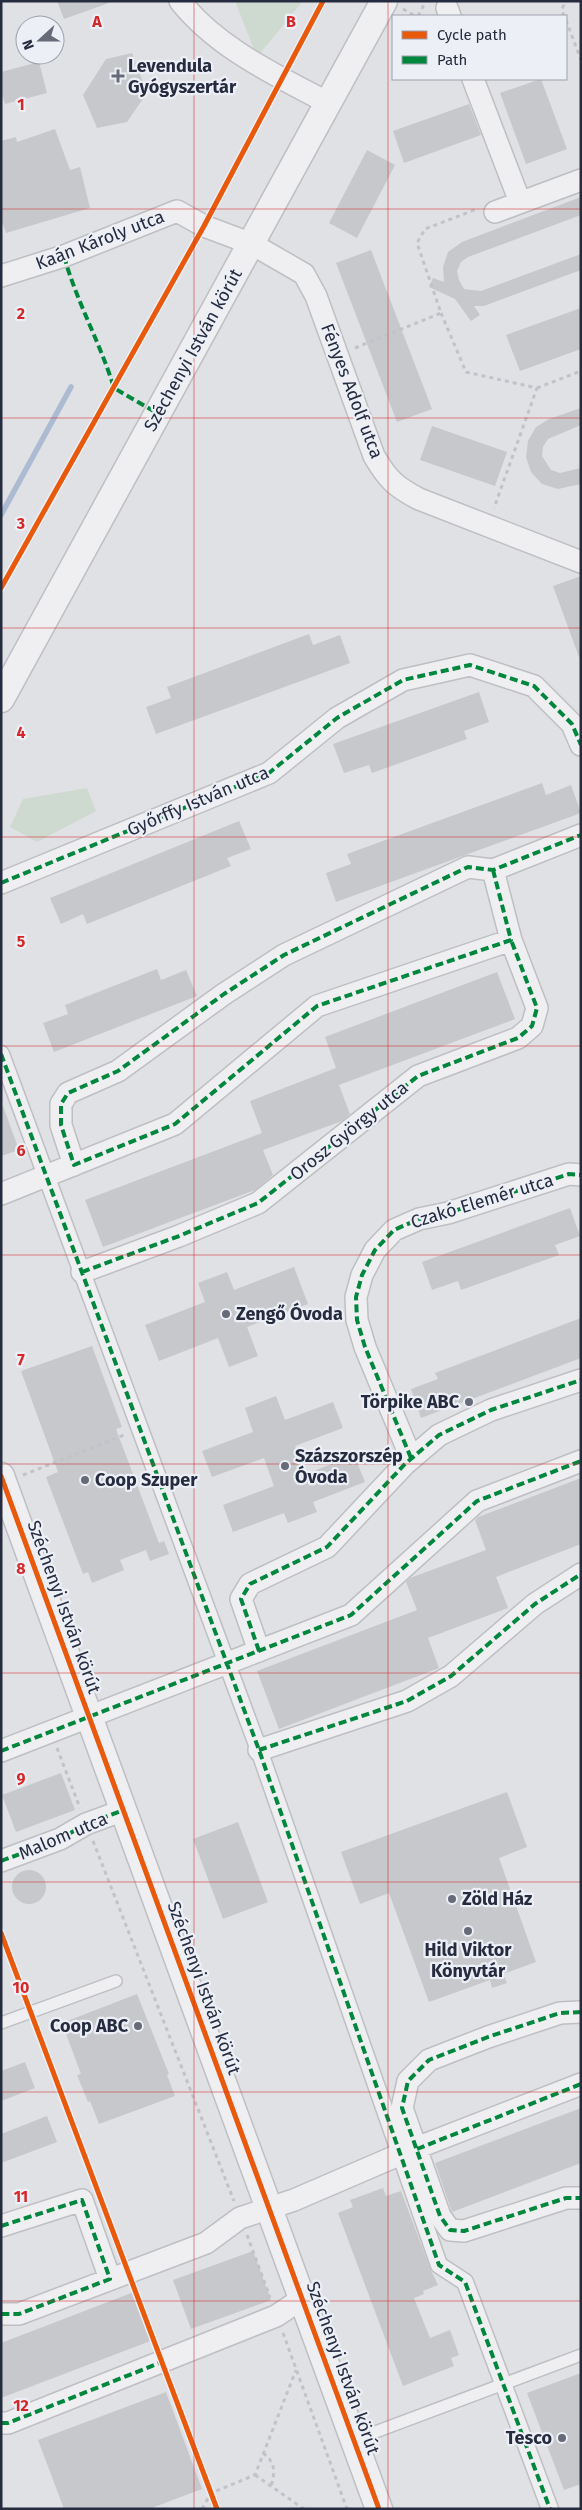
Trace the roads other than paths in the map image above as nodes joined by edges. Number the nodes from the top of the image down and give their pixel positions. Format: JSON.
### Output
{"nodes":[{"id":1,"x":180,"y":1,"type":"edge"},
{"id":2,"x":384,"y":1,"type":"edge"},
{"id":3,"x":473,"y":80,"type":"edge"},
{"id":4,"x":328,"y":103,"type":"junction"},
{"id":5,"x":581,"y":180,"type":"edge"},
{"id":6,"x":520,"y":202,"type":"junction"},
{"id":7,"x":495,"y":212,"type":"road end"},
{"id":8,"x":252,"y":244,"type":"junction"},
{"id":9,"x":1,"y":276,"type":"edge"},
{"id":10,"x":581,"y":562,"type":"edge"},
{"id":11,"x":1,"y":699,"type":"edge"},
{"id":12,"x":581,"y":745,"type":"edge"},
{"id":13,"x":581,"y":835,"type":"edge"},
{"id":14,"x":493,"y":870,"type":"junction"},
{"id":15,"x":1,"y":883,"type":"edge"},
{"id":16,"x":511,"y":940,"type":"junction"},
{"id":17,"x":1,"y":1054,"type":"edge"},
{"id":18,"x":74,"y":1165,"type":"junction"},
{"id":19,"x":581,"y":1175,"type":"edge"},
{"id":20,"x":46,"y":1176,"type":"junction"},
{"id":21,"x":1,"y":1194,"type":"edge"},
{"id":22,"x":82,"y":1272,"type":"junction"},
{"id":23,"x":581,"y":1380,"type":"edge"},
{"id":24,"x":411,"y":1458,"type":"junction"},
{"id":25,"x":581,"y":1461,"type":"edge"},
{"id":26,"x":2,"y":1479,"type":"edge"},
{"id":27,"x":581,"y":1574,"type":"edge"},
{"id":28,"x":259,"y":1650,"type":"junction"},
{"id":29,"x":227,"y":1662,"type":"junction"},
{"id":30,"x":90,"y":1717,"type":"junction"},
{"id":31,"x":259,"y":1750,"type":"junction"},
{"id":32,"x":1,"y":1751,"type":"edge"},
{"id":33,"x":124,"y":1810,"type":"junction"},
{"id":34,"x":1,"y":1862,"type":"edge"},
{"id":35,"x":116,"y":1981,"type":"dead end"},
{"id":36,"x":581,"y":2012,"type":"edge"},
{"id":37,"x":1,"y":2024,"type":"edge"},
{"id":38,"x":581,"y":2084,"type":"edge"},
{"id":39,"x":409,"y":2152,"type":"junction"},
{"id":40,"x":581,"y":2198,"type":"edge"},
{"id":41,"x":269,"y":2207,"type":"junction"},
{"id":42,"x":1,"y":2226,"type":"edge"},
{"id":43,"x":110,"y":2278,"type":"junction"},
{"id":44,"x":303,"y":2298,"type":"junction"},
{"id":45,"x":1,"y":2314,"type":"edge"},
{"id":46,"x":581,"y":2355,"type":"edge"},
{"id":47,"x":503,"y":2386,"type":"junction"},
{"id":48,"x":1,"y":2423,"type":"edge"},
{"id":49,"x":354,"y":2440,"type":"junction"},
{"id":50,"x":379,"y":2509,"type":"edge"},
{"id":51,"x":550,"y":2509,"type":"edge"}],
"edges":[{"from":1,"to":4,"type":"street"},
{"from":2,"to":4,"type":"street","name":"Széchenyi István körút"},
{"from":3,"to":6,"type":"street"},
{"from":4,"to":8,"type":"street","name":"Széchenyi István körút"},
{"from":5,"to":6,"type":"street"},
{"from":6,"to":7,"type":"street"},
{"from":8,"to":9,"type":"street","name":"Kaán Károly utca"},
{"from":8,"to":10,"type":"street","name":"Fényes Adolf utca"},
{"from":8,"to":11,"type":"street","name":"Széchenyi István körút"},
{"from":12,"to":15,"type":"street","name":"Győrffy István utca"},
{"from":13,"to":14,"type":"street"},
{"from":14,"to":16,"type":"street","name":"Orosz György utca"},
{"from":14,"to":18,"type":"street"},
{"from":16,"to":18,"type":"street"},
{"from":16,"to":22,"type":"street","name":"Orosz György utca"},
{"from":17,"to":20,"type":"street"},
{"from":18,"to":20,"type":"street"},
{"from":19,"to":24,"type":"street","name":"Czakó Elemér utca"},
{"from":20,"to":21,"type":"street"},
{"from":20,"to":22,"type":"street"},
{"from":22,"to":29,"type":"street"},
{"from":23,"to":24,"type":"street"},
{"from":24,"to":28,"type":"street"},
{"from":25,"to":28,"type":"street"},
{"from":26,"to":30,"type":"street","name":"Széchenyi István körút"},
{"from":27,"to":31,"type":"street"},
{"from":28,"to":29,"type":"street"},
{"from":29,"to":30,"type":"street"},
{"from":29,"to":31,"type":"street"},
{"from":30,"to":32,"type":"street"},
{"from":30,"to":33,"type":"street","name":"Széchenyi István körút"},
{"from":31,"to":39,"type":"street"},
{"from":33,"to":34,"type":"street","name":"Malom utca"},
{"from":33,"to":41,"type":"street","name":"Széchenyi István körút"},
{"from":35,"to":37,"type":"lane"},
{"from":36,"to":39,"type":"street"},
{"from":38,"to":39,"type":"street"},
{"from":39,"to":40,"type":"street"},
{"from":39,"to":41,"type":"street"},
{"from":39,"to":47,"type":"street"},
{"from":41,"to":43,"type":"street"},
{"from":41,"to":44,"type":"street","name":"Széchenyi István körút"},
{"from":42,"to":43,"type":"street"},
{"from":43,"to":45,"type":"street"},
{"from":44,"to":48,"type":"street"},
{"from":44,"to":49,"type":"street","name":"Széchenyi István körút"},
{"from":46,"to":47,"type":"lane"},
{"from":47,"to":49,"type":"lane"},
{"from":47,"to":51,"type":"street"},
{"from":49,"to":50,"type":"street","name":"Széchenyi István körút"}]}
